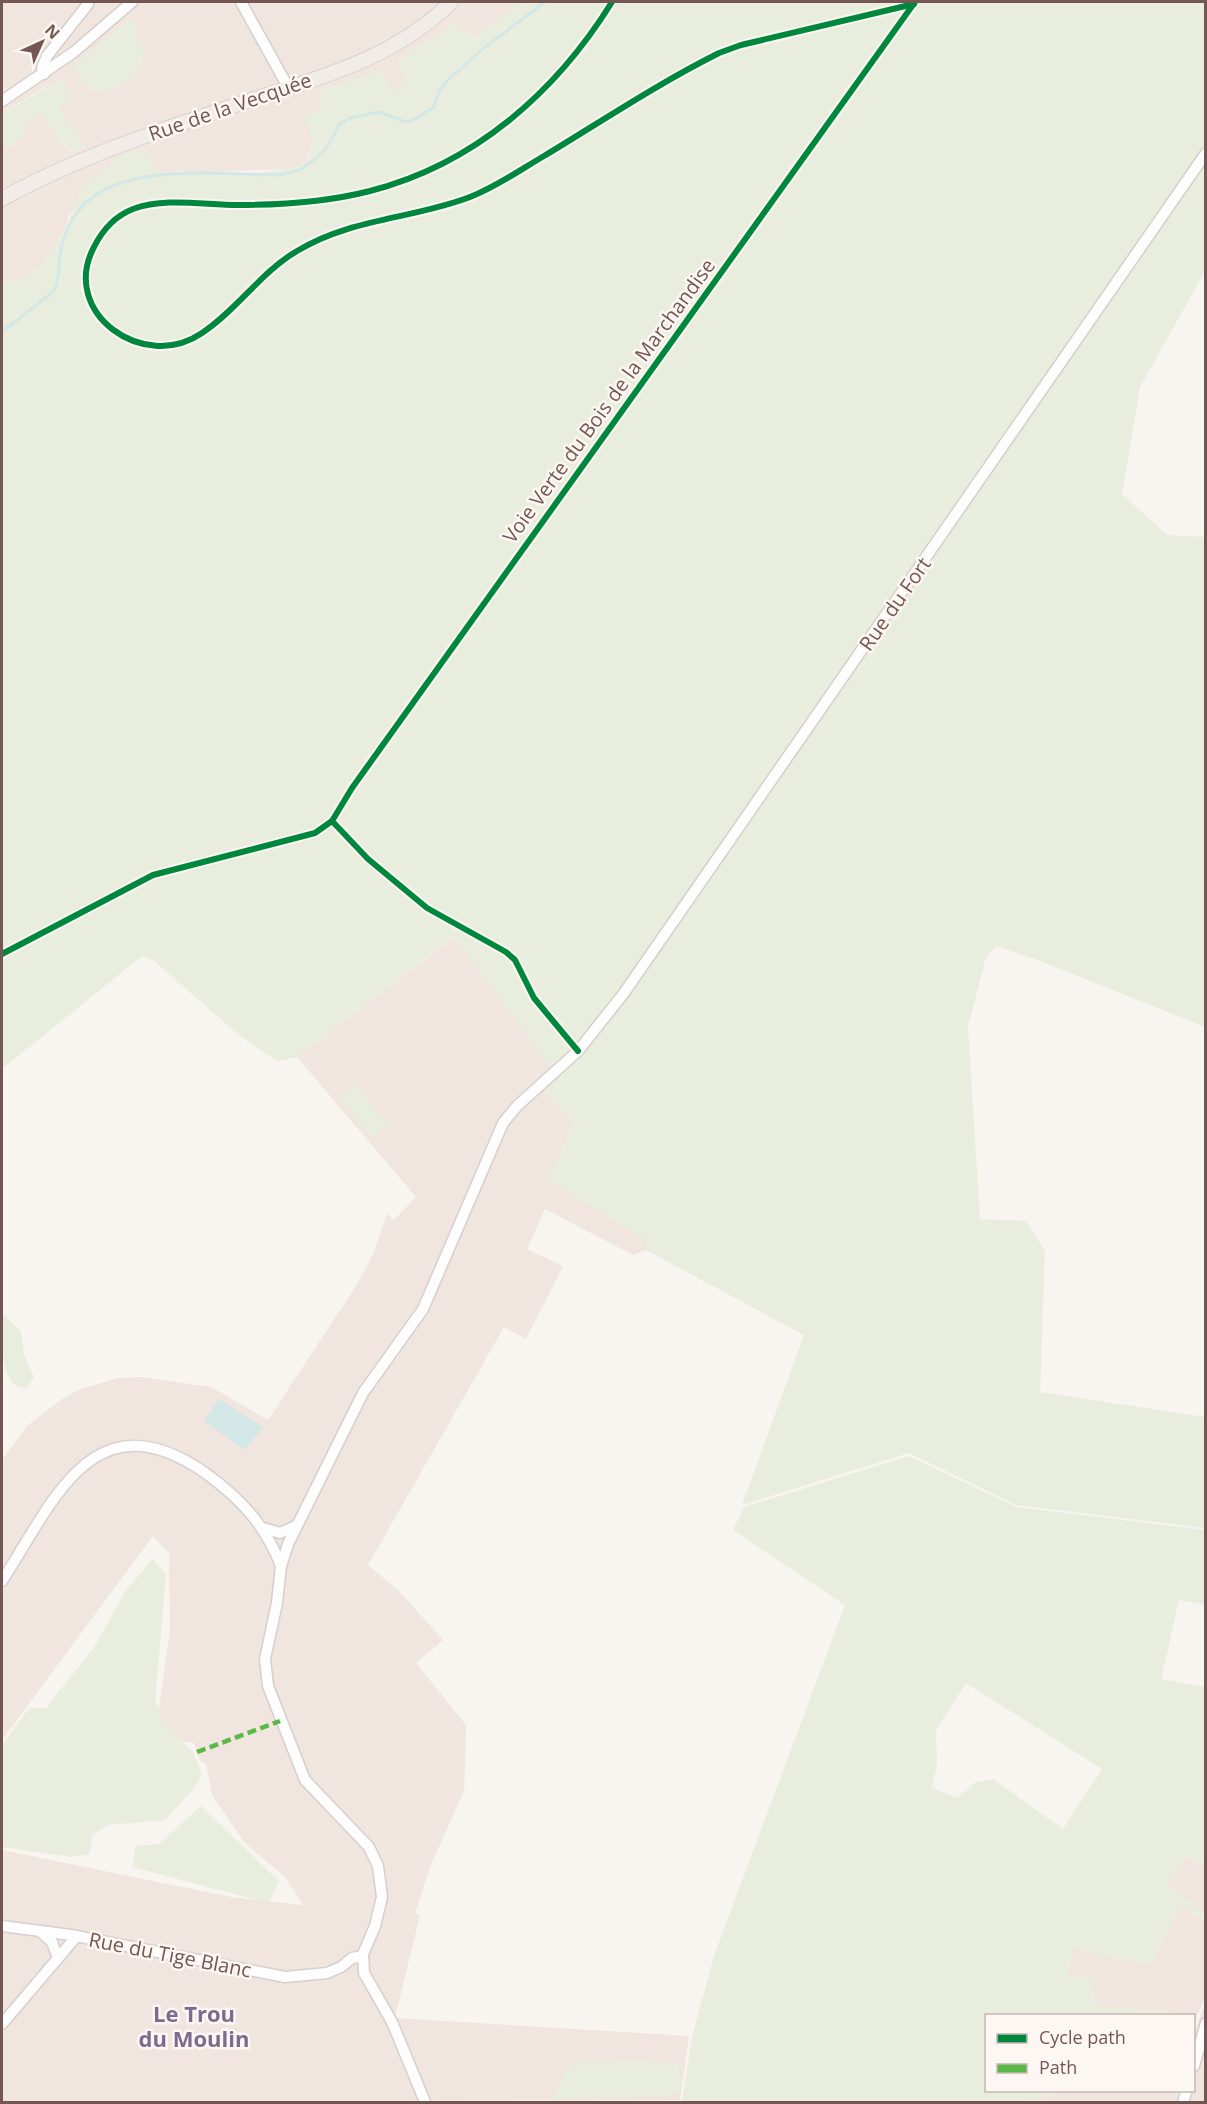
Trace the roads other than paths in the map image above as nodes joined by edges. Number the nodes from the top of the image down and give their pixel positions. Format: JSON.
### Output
{"nodes":[{"id":1,"x":132,"y":2,"type":"edge"},
{"id":2,"x":241,"y":2,"type":"edge"},
{"id":3,"x":451,"y":2,"type":"edge"},
{"id":4,"x":88,"y":3,"type":"dead end"},
{"id":5,"x":44,"y":74,"type":"junction"},
{"id":6,"x":288,"y":87,"type":"junction"},
{"id":7,"x":2,"y":101,"type":"edge"},
{"id":8,"x":1206,"y":153,"type":"edge"},
{"id":9,"x":2,"y":199,"type":"edge"},
{"id":10,"x":296,"y":1526,"type":"junction"},
{"id":11,"x":263,"y":1528,"type":"junction"},
{"id":12,"x":281,"y":1566,"type":"junction"},
{"id":13,"x":2,"y":1581,"type":"edge"},
{"id":14,"x":2,"y":1926,"type":"edge"},
{"id":15,"x":42,"y":1933,"type":"junction"},
{"id":16,"x":76,"y":1937,"type":"junction"},
{"id":17,"x":363,"y":1956,"type":"junction"},
{"id":18,"x":57,"y":1958,"type":"junction"},
{"id":19,"x":341,"y":1967,"type":"junction"},
{"id":20,"x":364,"y":1976,"type":"junction"},
{"id":21,"x":1206,"y":2023,"type":"edge"},
{"id":22,"x":2,"y":2025,"type":"edge"},
{"id":23,"x":1195,"y":2062,"type":"edge"},
{"id":24,"x":425,"y":2103,"type":"edge"}],
"edges":[{"from":1,"to":5,"type":"street"},
{"from":2,"to":6,"type":"street"},
{"from":3,"to":6,"type":"main road","name":"Rue de la Vecquée"},
{"from":4,"to":5,"type":"street"},
{"from":5,"to":7,"type":"street"},
{"from":6,"to":9,"type":"main road","name":"Rue de la Vecquée"},
{"from":8,"to":10,"type":"street","name":"Rue du Fort"},
{"from":10,"to":11,"type":"street"},
{"from":10,"to":12,"type":"street","name":"Rue du Fort"},
{"from":11,"to":12,"type":"street"},
{"from":11,"to":13,"type":"street"},
{"from":12,"to":17,"type":"street","name":"Rue du Fort"},
{"from":14,"to":15,"type":"street"},
{"from":15,"to":16,"type":"street"},
{"from":15,"to":18,"type":"street"},
{"from":16,"to":18,"type":"street","name":"Rue du Tige Blanc"},
{"from":16,"to":19,"type":"street","name":"Rue du Tige Blanc"},
{"from":17,"to":19,"type":"street","name":"Rue du Tige Blanc"},
{"from":17,"to":20,"type":"street"},
{"from":18,"to":22,"type":"street","name":"Rue du Tige Blanc"},
{"from":19,"to":20,"type":"street"},
{"from":20,"to":24,"type":"street"},
{"from":21,"to":23,"type":"street"}]}
